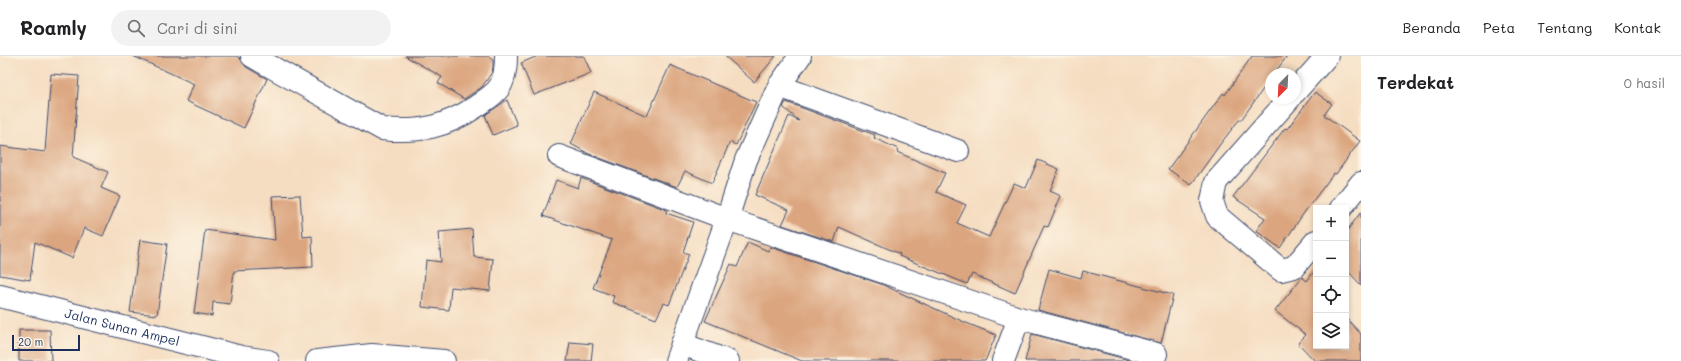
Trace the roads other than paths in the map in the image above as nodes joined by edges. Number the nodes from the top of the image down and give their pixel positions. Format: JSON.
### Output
{"nodes":[{"id":1,"x":252,"y":56,"type":"edge"},
{"id":2,"x":506,"y":56,"type":"edge"},
{"id":3,"x":800,"y":56,"type":"edge"},
{"id":4,"x":1327,"y":56,"type":"edge"},
{"id":5,"x":1301,"y":85,"type":"edge"},
{"id":6,"x":779,"y":86,"type":"junction"},
{"id":7,"x":1285,"y":104,"type":"edge"},
{"id":8,"x":958,"y":151,"type":"dead end"},
{"id":9,"x":559,"y":156,"type":"dead end"},
{"id":10,"x":1361,"y":183,"type":"edge"},
{"id":11,"x":1344,"y":205,"type":"edge"},
{"id":12,"x":727,"y":219,"type":"junction"},
{"id":13,"x":1313,"y":245,"type":"edge"},
{"id":14,"x":0,"y":296,"type":"edge"},
{"id":15,"x":1018,"y":318,"type":"junction"},
{"id":16,"x":679,"y":353,"type":"edge"},
{"id":17,"x":1156,"y":354,"type":"dead end"},
{"id":18,"x":268,"y":361,"type":"edge"},
{"id":19,"x":317,"y":361,"type":"edge"},
{"id":20,"x":444,"y":361,"type":"edge"},
{"id":21,"x":728,"y":361,"type":"edge"},
{"id":22,"x":1002,"y":361,"type":"edge"}],
"edges":[{"from":1,"to":2,"type":"street"},
{"from":3,"to":6,"type":"street"},
{"from":4,"to":5,"type":"street"},
{"from":6,"to":8,"type":"street"},
{"from":6,"to":12,"type":"street"},
{"from":7,"to":13,"type":"street"},
{"from":9,"to":12,"type":"street"},
{"from":10,"to":11,"type":"street"},
{"from":12,"to":15,"type":"street"},
{"from":12,"to":16,"type":"street"},
{"from":14,"to":18,"type":"street","name":"Jalan Sunan Ampel"},
{"from":15,"to":17,"type":"street"},
{"from":15,"to":22,"type":"street"},
{"from":16,"to":21,"type":"street"},
{"from":19,"to":20,"type":"street"}]}
